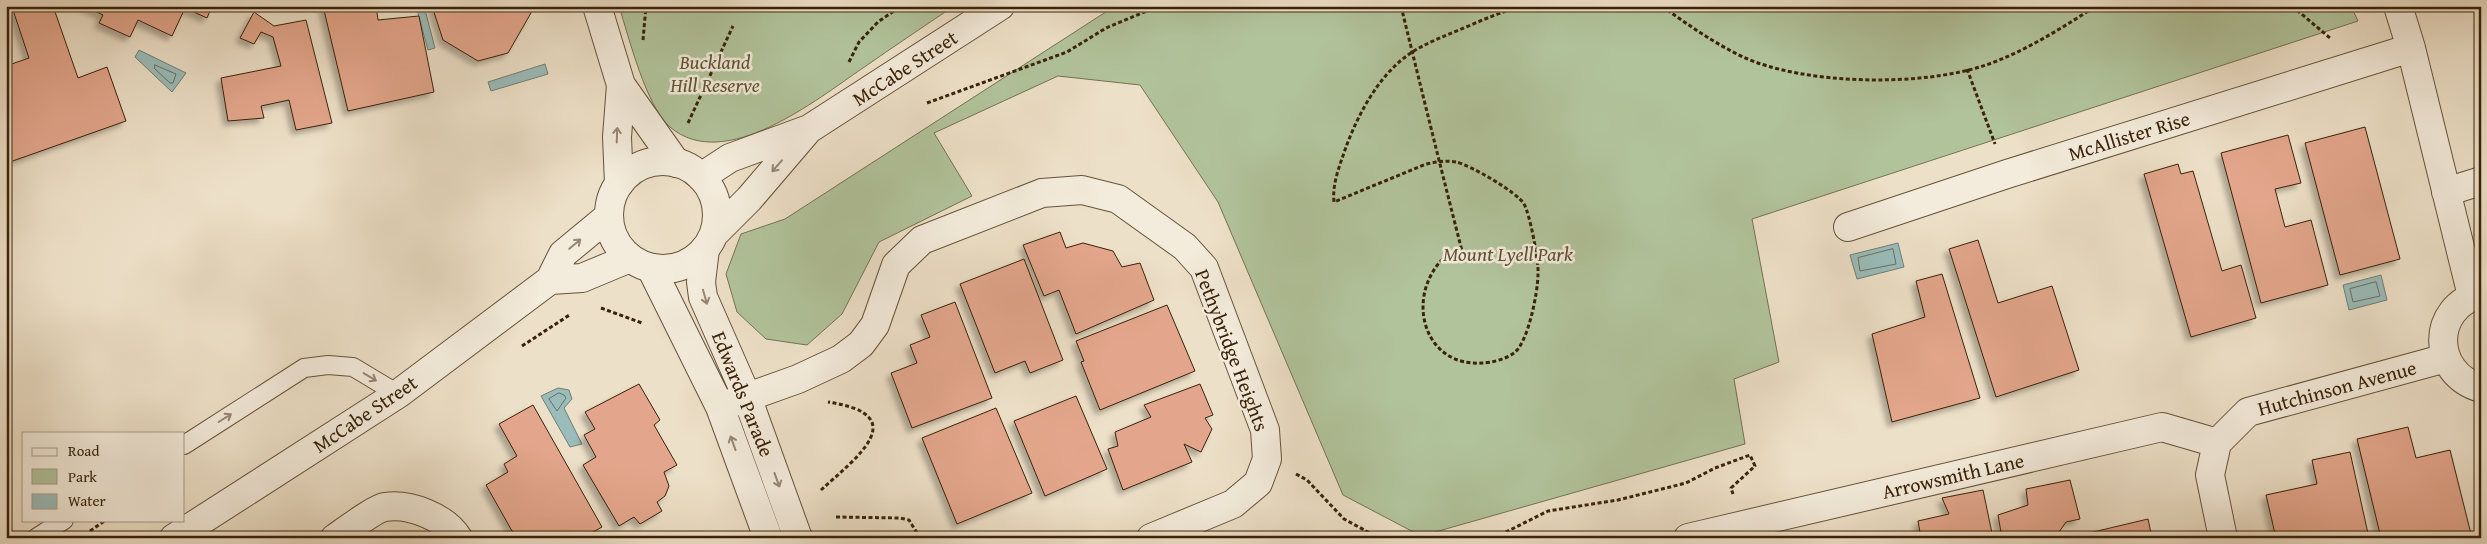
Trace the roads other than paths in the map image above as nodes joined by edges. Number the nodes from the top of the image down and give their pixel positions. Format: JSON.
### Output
{"nodes":[{"id":1,"x":597,"y":6,"type":"edge"},
{"id":2,"x":1000,"y":6,"type":"edge"},
{"id":3,"x":2398,"y":6,"type":"edge"},
{"id":4,"x":2411,"y":48,"type":"junction"},
{"id":5,"x":621,"y":85,"type":"junction"},
{"id":6,"x":809,"y":129,"type":"junction"},
{"id":7,"x":676,"y":163,"type":"junction"},
{"id":8,"x":701,"y":177,"type":"junction"},
{"id":9,"x":2481,"y":181,"type":"edge"},
{"id":10,"x":619,"y":184,"type":"junction"},
{"id":11,"x":2446,"y":192,"type":"junction"},
{"id":12,"x":609,"y":216,"type":"junction"},
{"id":13,"x":1848,"y":227,"type":"dead end"},
{"id":14,"x":710,"y":241,"type":"junction"},
{"id":15,"x":641,"y":263,"type":"junction"},
{"id":16,"x":550,"y":280,"type":"junction"},
{"id":17,"x":2476,"y":295,"type":"edge"},
{"id":18,"x":2446,"y":358,"type":"junction"},
{"id":19,"x":2481,"y":388,"type":"edge"},
{"id":20,"x":398,"y":394,"type":"junction"},
{"id":21,"x":747,"y":397,"type":"junction"},
{"id":22,"x":720,"y":407,"type":"junction"},
{"id":23,"x":185,"y":443,"type":"edge"},
{"id":24,"x":2217,"y":443,"type":"junction"},
{"id":25,"x":61,"y":522,"type":"edge"},
{"id":26,"x":36,"y":538,"type":"edge"},
{"id":27,"x":174,"y":538,"type":"edge"},
{"id":28,"x":334,"y":538,"type":"edge"},
{"id":29,"x":458,"y":538,"type":"edge"},
{"id":30,"x":768,"y":538,"type":"edge"},
{"id":31,"x":798,"y":538,"type":"edge"},
{"id":32,"x":1151,"y":538,"type":"edge"},
{"id":33,"x":1688,"y":538,"type":"edge"},
{"id":34,"x":2223,"y":538,"type":"edge"}],
"edges":[{"from":1,"to":5,"type":"street"},
{"from":2,"to":6,"type":"street","name":"McCabe Street"},
{"from":3,"to":4,"type":"street"},
{"from":4,"to":11,"type":"street"},
{"from":4,"to":13,"type":"street","name":"McAllister Rise"},
{"from":5,"to":7,"type":"street"},
{"from":10,"to":5,"type":"street","one_way":true},
{"from":6,"to":8,"type":"street","name":"McCabe Street"},
{"from":6,"to":14,"type":"street","name":"McCabe Street","one_way":true},
{"from":7,"to":8,"type":"street"},
{"from":7,"to":10,"type":"street"},
{"from":8,"to":14,"type":"street"},
{"from":9,"to":11,"type":"street"},
{"from":10,"to":12,"type":"street"},
{"from":11,"to":17,"type":"street"},
{"from":12,"to":15,"type":"street"},
{"from":16,"to":12,"type":"street","name":"McCabe Street","one_way":true},
{"from":14,"to":15,"type":"street","name":"McCabe Street"},
{"from":14,"to":21,"type":"street","name":"Edwards Parade","one_way":true},
{"from":15,"to":16,"type":"street","name":"McCabe Street"},
{"from":15,"to":22,"type":"street","name":"Edwards Parade"},
{"from":16,"to":20,"type":"street","name":"McCabe Street"},
{"from":17,"to":18,"type":"street"},
{"from":18,"to":19,"type":"street"},
{"from":18,"to":24,"type":"street","name":"Hutchinson Avenue"},
{"from":23,"to":20,"type":"lane","one_way":true},
{"from":20,"to":27,"type":"street","name":"McCabe Street"},
{"from":21,"to":22,"type":"street","name":"Pethybridge Heights"},
{"from":21,"to":31,"type":"street","name":"Edwards Parade","one_way":true},
{"from":21,"to":32,"type":"street","name":"Pethybridge Heights"},
{"from":30,"to":22,"type":"street","name":"Edwards Parade","one_way":true},
{"from":24,"to":33,"type":"street","name":"Arrowsmith Lane"},
{"from":24,"to":34,"type":"street"},
{"from":25,"to":26,"type":"lane"},
{"from":28,"to":29,"type":"street"}]}
